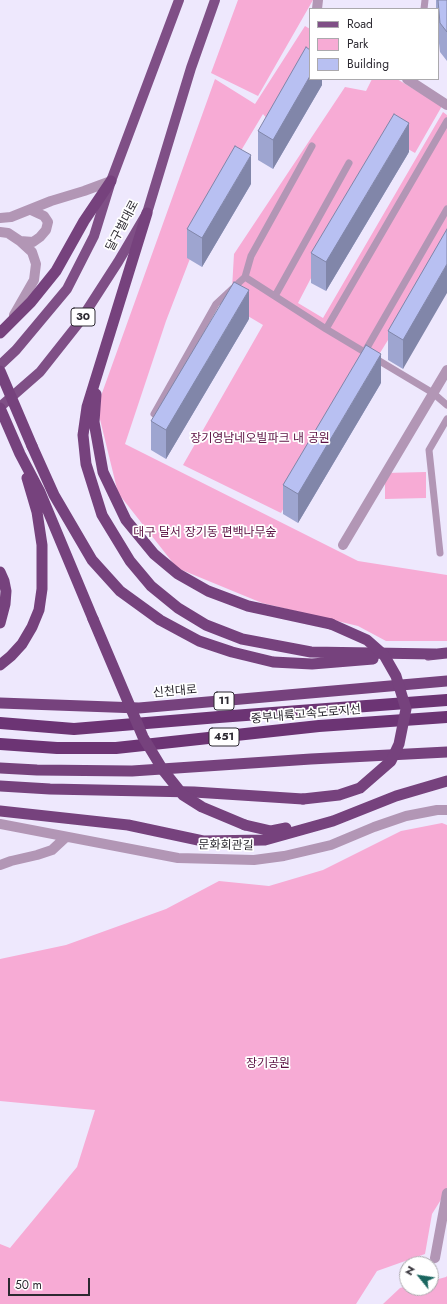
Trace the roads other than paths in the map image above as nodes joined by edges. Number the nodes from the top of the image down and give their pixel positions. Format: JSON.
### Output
{"nodes":[{"id":1,"x":179,"y":0,"type":"edge"},
{"id":2,"x":216,"y":0,"type":"edge"},
{"id":3,"x":419,"y":83,"type":"edge"},
{"id":4,"x":447,"y":105,"type":"edge"},
{"id":5,"x":447,"y":121,"type":"edge"},
{"id":6,"x":312,"y":146,"type":"dead end"},
{"id":7,"x":349,"y":163,"type":"dead end"},
{"id":8,"x":111,"y":181,"type":"junction"},
{"id":9,"x":447,"y":209,"type":"edge"},
{"id":10,"x":31,"y":210,"type":"junction"},
{"id":11,"x":147,"y":213,"type":"junction"},
{"id":12,"x":0,"y":218,"type":"edge"},
{"id":13,"x":0,"y":232,"type":"edge"},
{"id":14,"x":20,"y":241,"type":"junction"},
{"id":15,"x":245,"y":277,"type":"junction"},
{"id":16,"x":275,"y":296,"type":"junction"},
{"id":17,"x":326,"y":329,"type":"junction"},
{"id":18,"x":2,"y":331,"type":"edge"},
{"id":19,"x":364,"y":353,"type":"junction"},
{"id":20,"x":0,"y":364,"type":"edge"},
{"id":21,"x":447,"y":370,"type":"edge"},
{"id":22,"x":0,"y":371,"type":"edge"},
{"id":23,"x":98,"y":375,"type":"junction"},
{"id":24,"x":433,"y":393,"type":"junction"},
{"id":25,"x":447,"y":405,"type":"edge"},
{"id":26,"x":0,"y":407,"type":"edge"},
{"id":27,"x":154,"y":414,"type":"edge"},
{"id":28,"x":447,"y":420,"type":"edge"},
{"id":29,"x":20,"y":454,"type":"junction"},
{"id":30,"x":343,"y":545,"type":"dead end"},
{"id":31,"x":440,"y":553,"type":"dead end"},
{"id":32,"x":0,"y":572,"type":"edge"},
{"id":33,"x":0,"y":623,"type":"edge"},
{"id":34,"x":447,"y":653,"type":"edge"},
{"id":35,"x":435,"y":654,"type":"junction"},
{"id":36,"x":0,"y":665,"type":"edge"},
{"id":37,"x":447,"y":681,"type":"edge"},
{"id":38,"x":447,"y":700,"type":"edge"},
{"id":39,"x":0,"y":703,"type":"edge"},
{"id":40,"x":447,"y":717,"type":"edge"},
{"id":41,"x":0,"y":723,"type":"edge"},
{"id":42,"x":0,"y":744,"type":"edge"},
{"id":43,"x":447,"y":752,"type":"edge"},
{"id":44,"x":0,"y":768,"type":"edge"},
{"id":45,"x":447,"y":781,"type":"edge"},
{"id":46,"x":0,"y":786,"type":"edge"},
{"id":47,"x":447,"y":810,"type":"edge"},
{"id":48,"x":0,"y":811,"type":"edge"},
{"id":49,"x":333,"y":821,"type":"junction"},
{"id":50,"x":0,"y":824,"type":"edge"},
{"id":51,"x":66,"y":838,"type":"junction"},
{"id":52,"x":0,"y":865,"type":"edge"},
{"id":53,"x":447,"y":1193,"type":"edge"},
{"id":54,"x":435,"y":1256,"type":"edge"}],
"edges":[{"from":1,"to":8,"type":"main road","name":"달구벌대로","number":"30"},
{"from":2,"to":11,"type":"main road","name":"달구벌대로","number":"30"},
{"from":3,"to":4,"type":"street"},
{"from":5,"to":17,"type":"lane"},
{"from":6,"to":15,"type":"lane"},
{"from":7,"to":16,"type":"lane"},
{"from":8,"to":10,"type":"street"},
{"from":8,"to":18,"type":"highway"},
{"from":8,"to":20,"type":"main road","name":"달구벌대로","number":"30"},
{"from":9,"to":19,"type":"lane"},
{"from":10,"to":12,"type":"street"},
{"from":10,"to":14,"type":"street"},
{"from":11,"to":23,"type":"highway"},
{"from":11,"to":26,"type":"main road","name":"달구벌대로","number":"30"},
{"from":13,"to":14,"type":"street"},
{"from":14,"to":18,"type":"street"},
{"from":15,"to":16,"type":"lane"},
{"from":15,"to":27,"type":"lane"},
{"from":16,"to":17,"type":"lane"},
{"from":17,"to":19,"type":"lane"},
{"from":19,"to":24,"type":"lane"},
{"from":21,"to":24,"type":"street"},
{"from":22,"to":35,"type":"highway","bridge":true},
{"from":23,"to":35,"type":"highway"},
{"from":23,"to":46,"type":"highway","bridge":true},
{"from":24,"to":25,"type":"lane"},
{"from":24,"to":30,"type":"street"},
{"from":26,"to":29,"type":"highway"},
{"from":28,"to":31,"type":"lane"},
{"from":29,"to":36,"type":"highway"},
{"from":29,"to":49,"type":"highway","bridge":true},
{"from":32,"to":33,"type":"highway"},
{"from":34,"to":35,"type":"highway"},
{"from":37,"to":39,"type":"highway","name":"신천대로","number":"11"},
{"from":38,"to":41,"type":"highway","name":"중부내륙고속도로지선","number":"451"},
{"from":40,"to":42,"type":"highway","name":"중부내륙고속도로지선","number":"451"},
{"from":43,"to":44,"type":"highway"},
{"from":45,"to":49,"type":"highway"},
{"from":47,"to":51,"type":"street","name":"문화회관길"},
{"from":48,"to":49,"type":"highway"},
{"from":50,"to":51,"type":"street","name":"문화회관길"},
{"from":51,"to":52,"type":"street"},
{"from":53,"to":54,"type":"street"}]}
